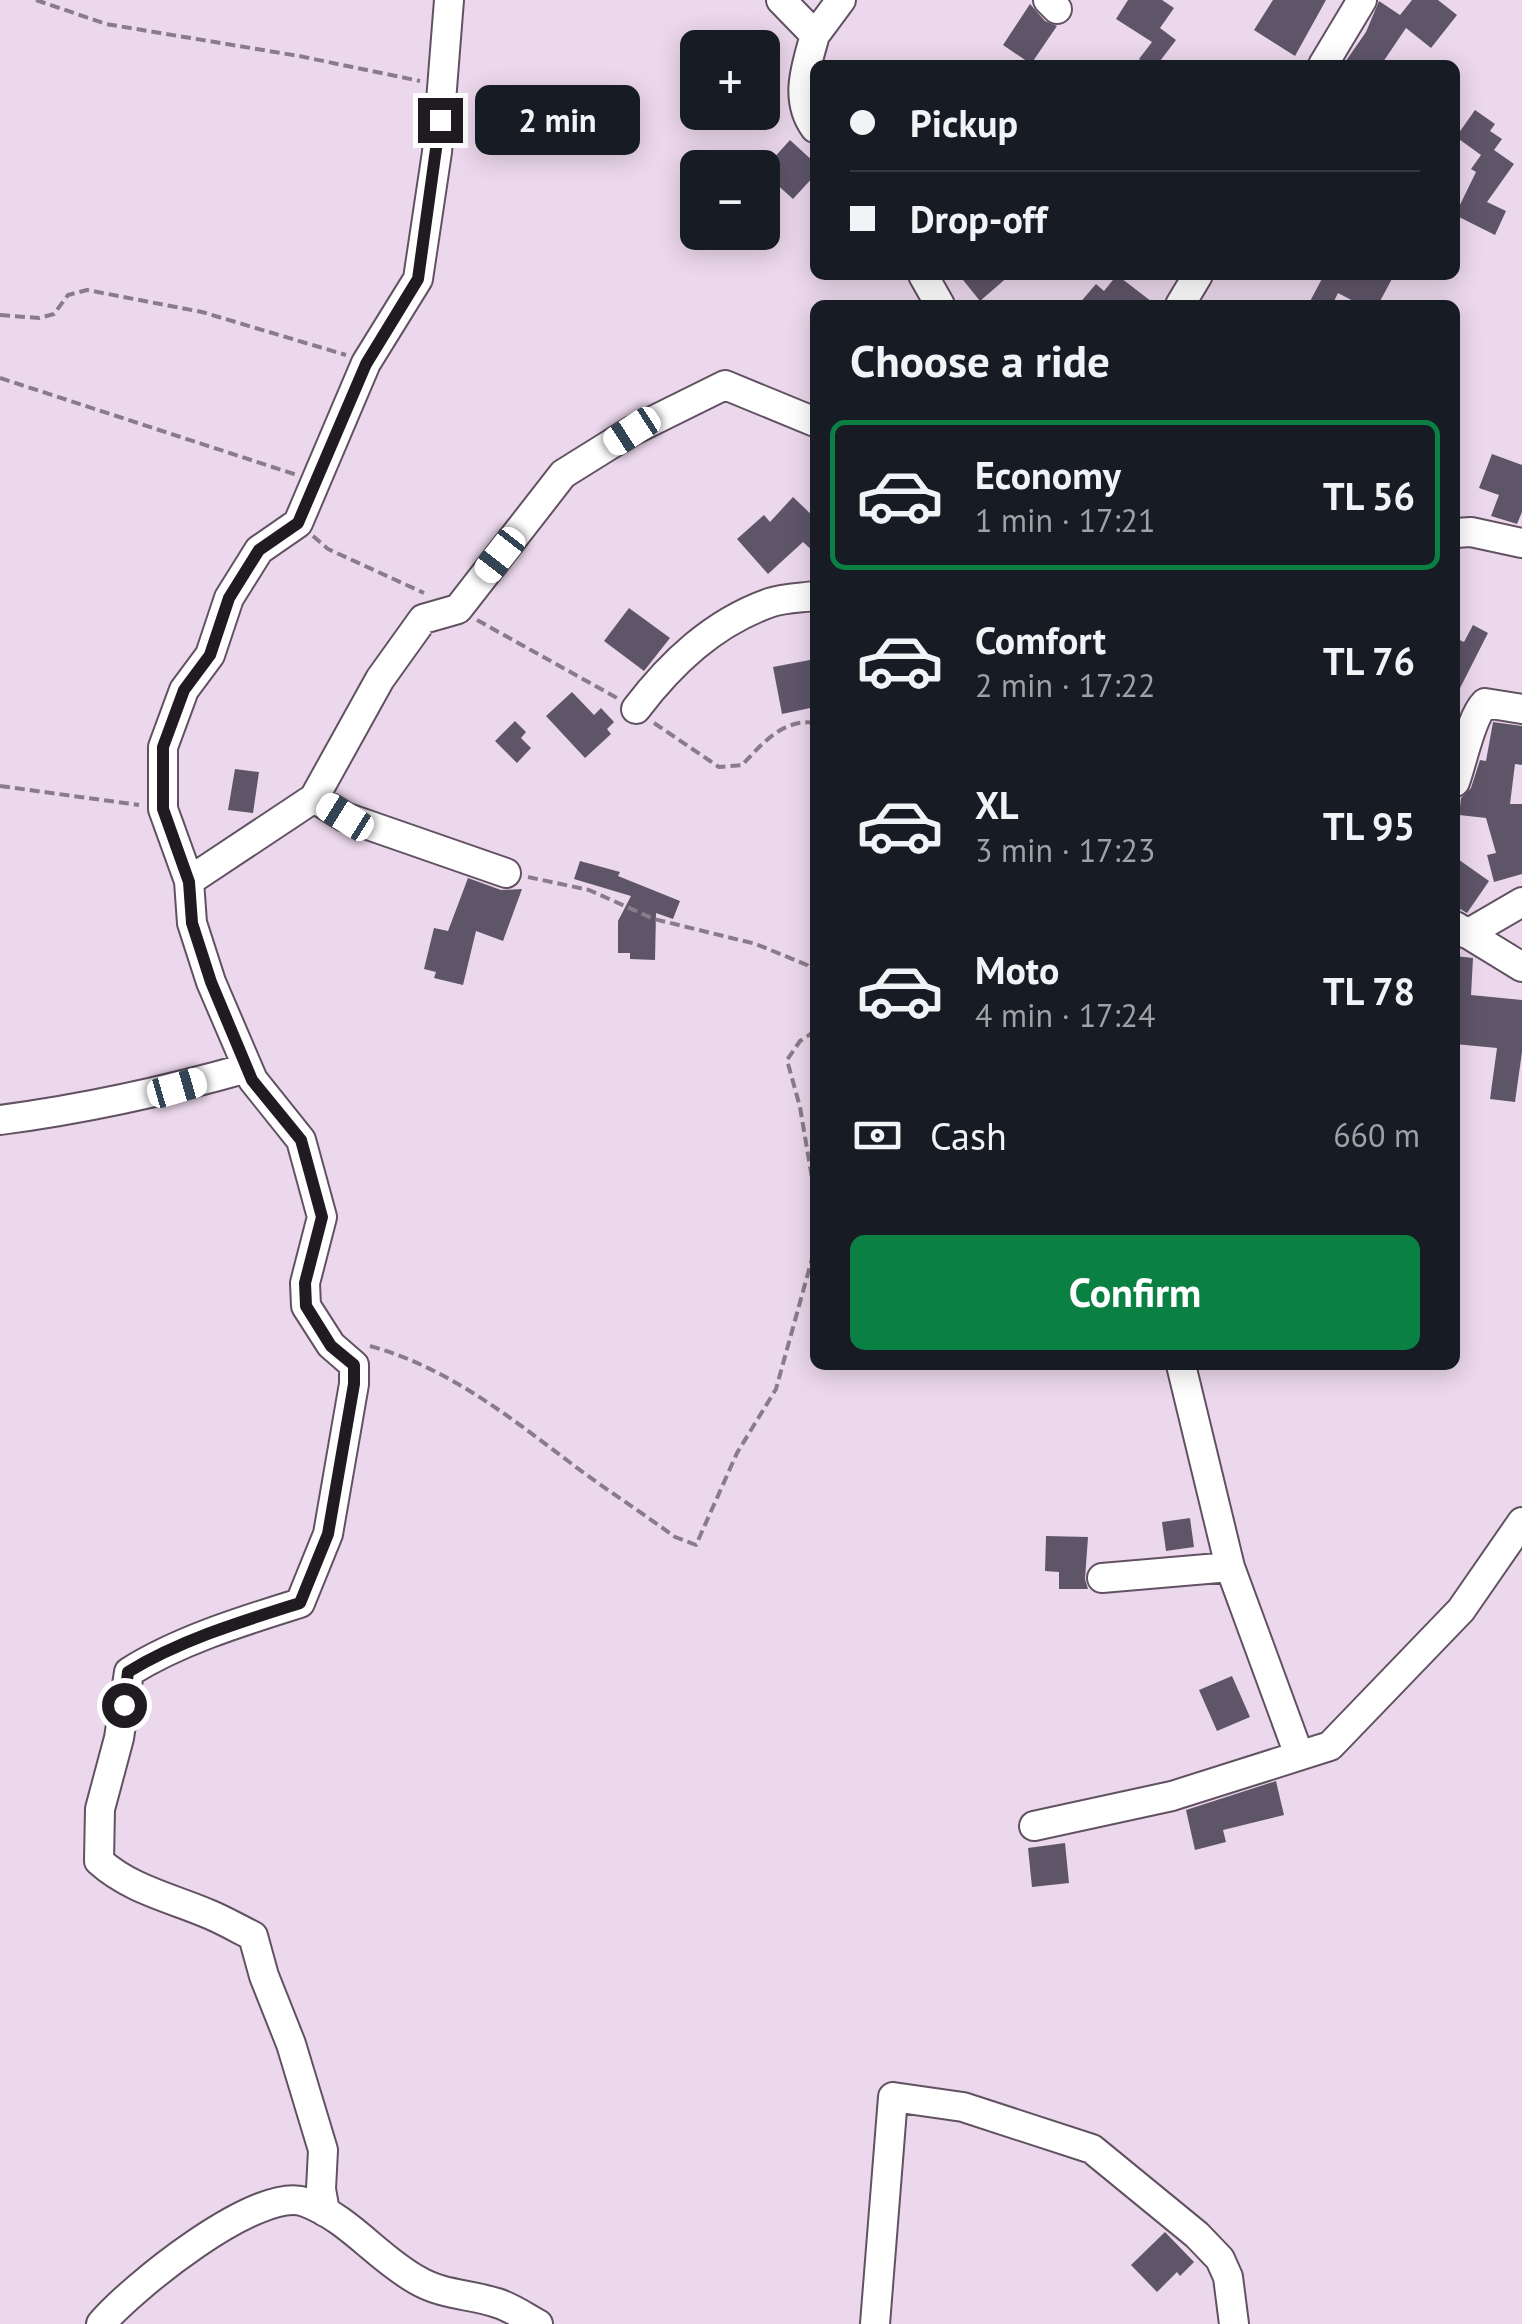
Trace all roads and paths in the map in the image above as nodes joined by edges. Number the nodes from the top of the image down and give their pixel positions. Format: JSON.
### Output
{"nodes":[{"id":1,"x":36,"y":0,"type":"edge"},
{"id":2,"x":449,"y":0,"type":"edge"},
{"id":3,"x":781,"y":0,"type":"edge"},
{"id":4,"x":841,"y":0,"type":"edge"},
{"id":5,"x":1362,"y":0,"type":"edge"},
{"id":6,"x":815,"y":35,"type":"junction"},
{"id":7,"x":1326,"y":60,"type":"edge"},
{"id":8,"x":444,"y":89,"type":"junction"},
{"id":9,"x":810,"y":121,"type":"edge"},
{"id":10,"x":0,"y":315,"type":"edge"},
{"id":11,"x":366,"y":364,"type":"junction"},
{"id":12,"x":0,"y":378,"type":"edge"},
{"id":13,"x":810,"y":420,"type":"edge"},
{"id":14,"x":316,"y":481,"type":"junction"},
{"id":15,"x":298,"y":523,"type":"junction"},
{"id":16,"x":1460,"y":533,"type":"edge"},
{"id":17,"x":1522,"y":543,"type":"edge"},
{"id":18,"x":426,"y":594,"type":"dead end"},
{"id":19,"x":810,"y":597,"type":"edge"},
{"id":20,"x":458,"y":609,"type":"junction"},
{"id":21,"x":636,"y":709,"type":"junction"},
{"id":22,"x":1522,"y":709,"type":"edge"},
{"id":23,"x":810,"y":722,"type":"edge"},
{"id":24,"x":1460,"y":768,"type":"edge"},
{"id":25,"x":0,"y":786,"type":"edge"},
{"id":26,"x":314,"y":798,"type":"junction"},
{"id":27,"x":163,"y":809,"type":"junction"},
{"id":28,"x":506,"y":873,"type":"joint"},
{"id":29,"x":189,"y":882,"type":"junction"},
{"id":30,"x":1522,"y":902,"type":"edge"},
{"id":31,"x":1461,"y":930,"type":"edge"},
{"id":32,"x":810,"y":967,"type":"edge"},
{"id":33,"x":1522,"y":967,"type":"edge"},
{"id":34,"x":810,"y":1035,"type":"edge"},
{"id":35,"x":248,"y":1068,"type":"junction"},
{"id":36,"x":0,"y":1120,"type":"edge"},
{"id":37,"x":810,"y":1166,"type":"edge"},
{"id":38,"x":810,"y":1266,"type":"edge"},
{"id":39,"x":369,"y":1346,"type":"dead end"},
{"id":40,"x":1182,"y":1370,"type":"edge"},
{"id":41,"x":1522,"y":1522,"type":"edge"},
{"id":42,"x":1230,"y":1567,"type":"junction"},
{"id":43,"x":1102,"y":1578,"type":"dead end"},
{"id":44,"x":1300,"y":1755,"type":"junction"},
{"id":45,"x":1034,"y":1826,"type":"dead end"},
{"id":46,"x":325,"y":2212,"type":"junction"},
{"id":47,"x":102,"y":2324,"type":"edge"},
{"id":48,"x":538,"y":2324,"type":"edge"},
{"id":49,"x":875,"y":2324,"type":"edge"},
{"id":50,"x":1234,"y":2324,"type":"edge"}],
"edges":[{"from":1,"to":8,"type":"path"},
{"from":2,"to":8,"type":"street"},
{"from":3,"to":6,"type":"street"},
{"from":4,"to":6,"type":"street"},
{"from":5,"to":7,"type":"street"},
{"from":6,"to":9,"type":"street"},
{"from":8,"to":11,"type":"street"},
{"from":10,"to":11,"type":"path"},
{"from":11,"to":14,"type":"street"},
{"from":12,"to":14,"type":"path"},
{"from":13,"to":20,"type":"street"},
{"from":14,"to":15,"type":"street"},
{"from":15,"to":18,"type":"path"},
{"from":15,"to":27,"type":"street"},
{"from":16,"to":17,"type":"street"},
{"from":19,"to":21,"type":"street"},
{"from":20,"to":21,"type":"path"},
{"from":20,"to":26,"type":"street"},
{"from":21,"to":23,"type":"path"},
{"from":22,"to":24,"type":"street"},
{"from":25,"to":27,"type":"path"},
{"from":26,"to":28,"type":"street"},
{"from":26,"to":29,"type":"street"},
{"from":27,"to":29,"type":"street"},
{"from":28,"to":32,"type":"path"},
{"from":29,"to":35,"type":"street"},
{"from":30,"to":31,"type":"street"},
{"from":31,"to":33,"type":"street"},
{"from":34,"to":37,"type":"path"},
{"from":35,"to":36,"type":"street"},
{"from":35,"to":46,"type":"street"},
{"from":38,"to":39,"type":"path"},
{"from":40,"to":42,"type":"street"},
{"from":41,"to":44,"type":"street"},
{"from":42,"to":43,"type":"street"},
{"from":42,"to":44,"type":"street"},
{"from":44,"to":45,"type":"street"},
{"from":46,"to":47,"type":"street"},
{"from":46,"to":48,"type":"street"},
{"from":49,"to":50,"type":"street"}]}
